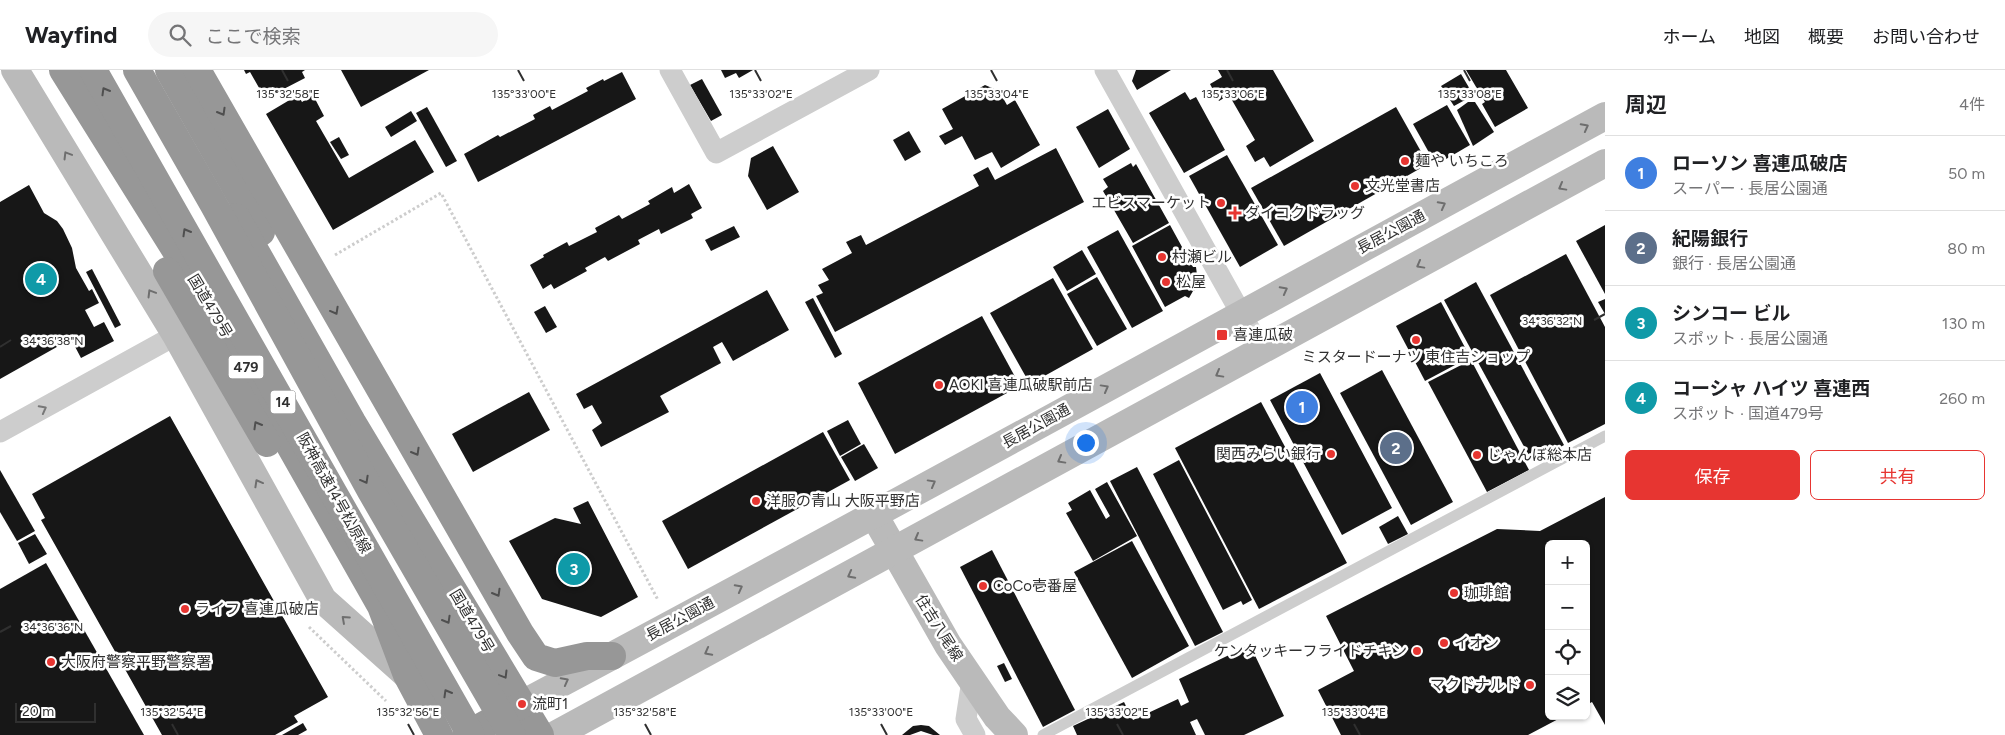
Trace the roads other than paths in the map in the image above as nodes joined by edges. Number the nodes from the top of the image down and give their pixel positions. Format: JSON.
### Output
{"nodes":[{"id":1,"x":15,"y":70,"type":"edge"},
{"id":2,"x":52,"y":70,"type":"edge"},
{"id":3,"x":63,"y":70,"type":"edge"},
{"id":4,"x":93,"y":70,"type":"edge"},
{"id":5,"x":137,"y":70,"type":"edge"},
{"id":6,"x":153,"y":70,"type":"edge"},
{"id":7,"x":169,"y":70,"type":"edge"},
{"id":8,"x":197,"y":70,"type":"edge"},
{"id":9,"x":670,"y":70,"type":"edge"},
{"id":10,"x":869,"y":70,"type":"edge"},
{"id":11,"x":1110,"y":72,"type":"edge"},
{"id":12,"x":1605,"y":116,"type":"edge"},
{"id":13,"x":1605,"y":163,"type":"edge"},
{"id":14,"x":1241,"y":314,"type":"junction"},
{"id":15,"x":176,"y":335,"type":"junction"},
{"id":16,"x":1262,"y":351,"type":"junction"},
{"id":17,"x":0,"y":432,"type":"edge"},
{"id":18,"x":1605,"y":436,"type":"edge"},
{"id":19,"x":874,"y":515,"type":"junction"},
{"id":20,"x":894,"y":552,"type":"junction"},
{"id":21,"x":487,"y":646,"type":"junction"},
{"id":22,"x":612,"y":656,"type":"junction"},
{"id":23,"x":407,"y":675,"type":"junction"},
{"id":24,"x":972,"y":680,"type":"junction"},
{"id":25,"x":522,"y":704,"type":"junction"},
{"id":26,"x":439,"y":735,"type":"edge"},
{"id":27,"x":466,"y":735,"type":"edge"},
{"id":28,"x":471,"y":735,"type":"edge"},
{"id":29,"x":512,"y":735,"type":"edge"},
{"id":30,"x":540,"y":735,"type":"edge"},
{"id":31,"x":555,"y":735,"type":"edge"},
{"id":32,"x":974,"y":735,"type":"edge"},
{"id":33,"x":1014,"y":735,"type":"edge"},
{"id":34,"x":1043,"y":735,"type":"edge"}],
"edges":[{"from":15,"to":1,"type":"main road","one_way":true},
{"from":23,"to":2,"type":"highway","one_way":true},
{"from":3,"to":23,"type":"highway","name":"国道479号","number":"479"},
{"from":28,"to":4,"type":"highway","name":"阪神高速14号松原線","number":"14","one_way":true,"bridge":true},
{"from":5,"to":29,"type":"highway","number":"14","one_way":true,"bridge":true},
{"from":6,"to":21,"type":"highway","name":"国道479号"},
{"from":7,"to":21,"type":"highway"},
{"from":8,"to":22,"type":"highway","one_way":true},
{"from":9,"to":10,"type":"street"},
{"from":11,"to":14,"type":"street"},
{"from":14,"to":12,"type":"main road","name":"長居公園通","one_way":true},
{"from":13,"to":16,"type":"main road","one_way":true},
{"from":14,"to":16,"type":"street"},
{"from":19,"to":14,"type":"main road","name":"長居公園通","one_way":true},
{"from":17,"to":15,"type":"street","one_way":true},
{"from":23,"to":15,"type":"main road","one_way":true},
{"from":16,"to":20,"type":"main road","one_way":true},
{"from":18,"to":34,"type":"lane"},
{"from":19,"to":20,"type":"main road","name":"住吉八尾線"},
{"from":22,"to":19,"type":"main road","name":"長居公園通","one_way":true},
{"from":20,"to":24,"type":"main road","name":"住吉八尾線"},
{"from":20,"to":31,"type":"main road","one_way":true},
{"from":21,"to":25,"type":"highway","name":"国道479号","one_way":true},
{"from":25,"to":22,"type":"main road","name":"長居公園通","one_way":true},
{"from":23,"to":26,"type":"highway","name":"国道479号","number":"479"},
{"from":24,"to":32,"type":"street"},
{"from":24,"to":33,"type":"main road","name":"住吉八尾線"},
{"from":25,"to":27,"type":"highway","name":"長居公園通"},
{"from":25,"to":30,"type":"highway","name":"国道479号"}]}
